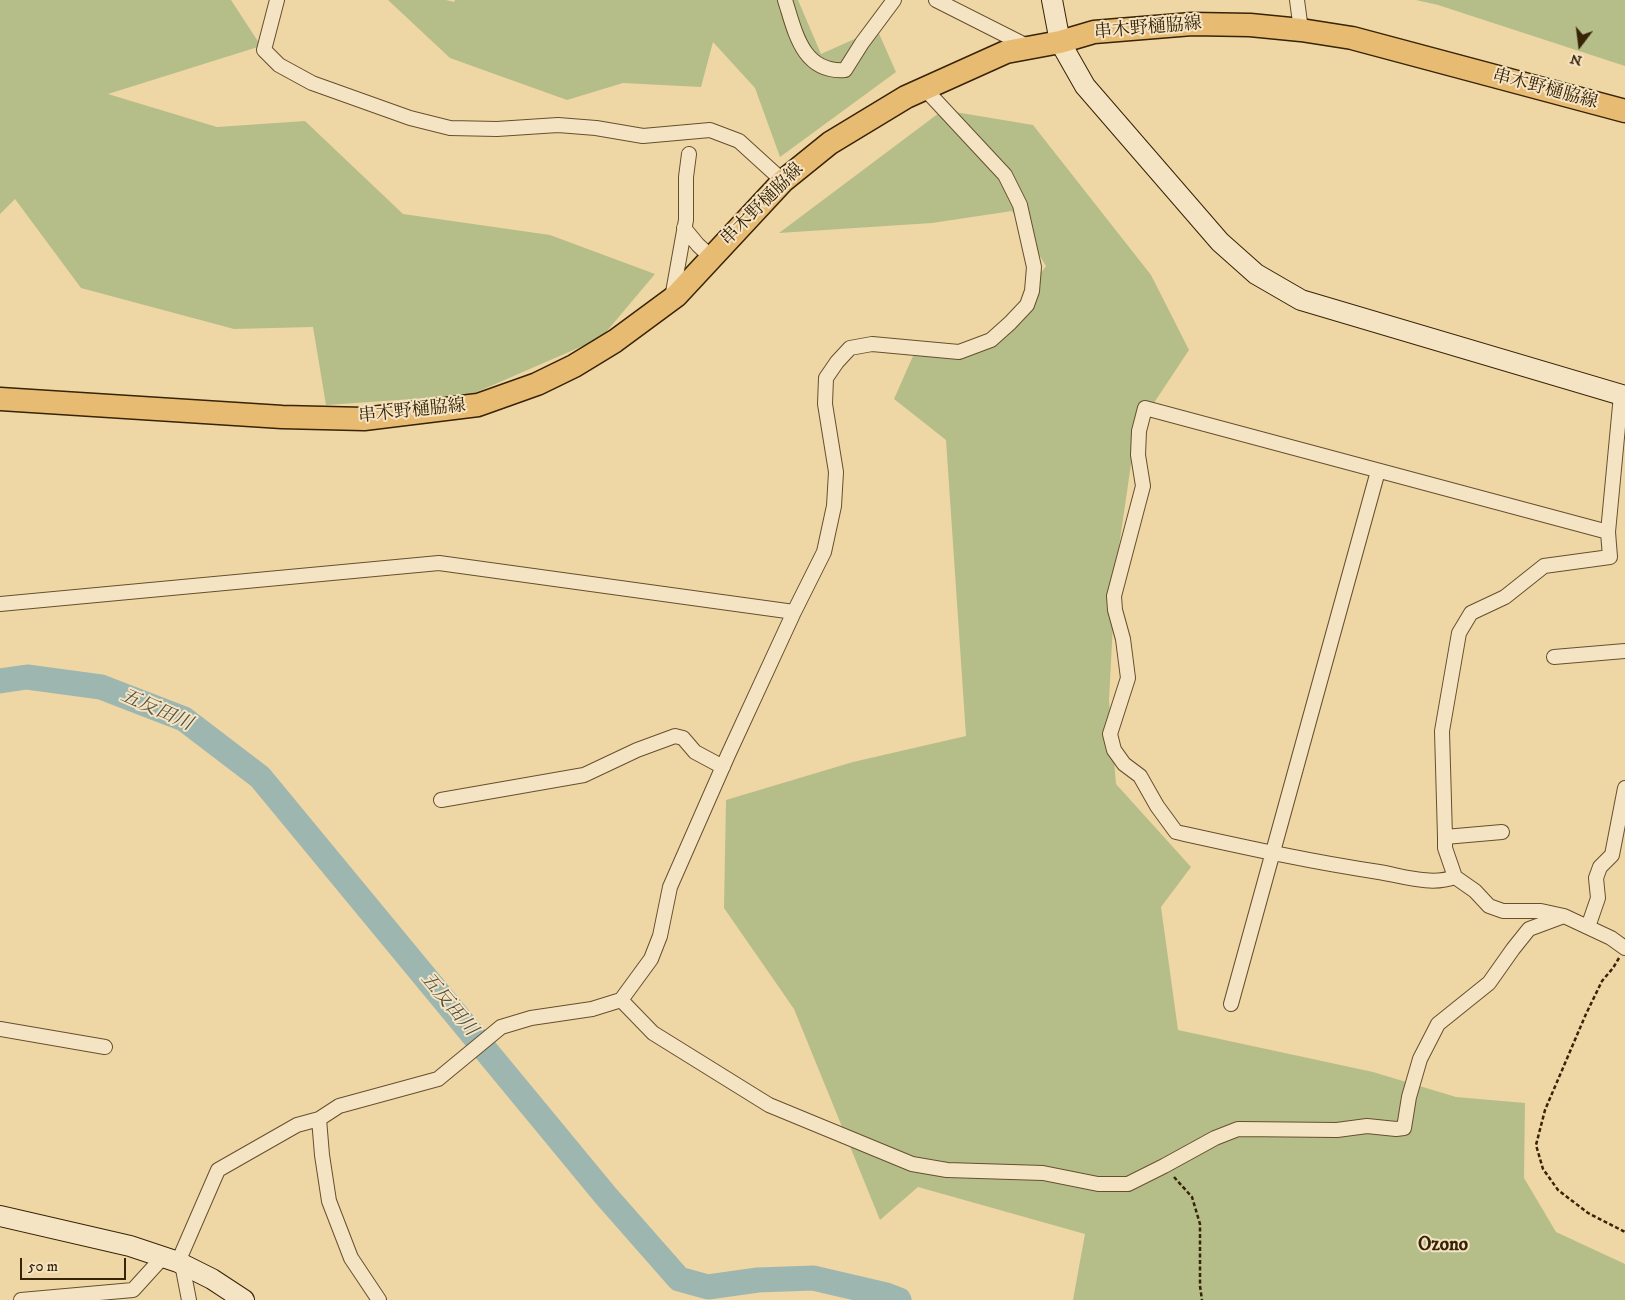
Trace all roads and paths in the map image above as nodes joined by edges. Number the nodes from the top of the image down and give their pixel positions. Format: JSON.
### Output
{"nodes":[{"id":1,"x":277,"y":0,"type":"edge"},
{"id":2,"x":785,"y":0,"type":"edge"},
{"id":3,"x":894,"y":0,"type":"edge"},
{"id":4,"x":936,"y":0,"type":"edge"},
{"id":5,"x":1052,"y":0,"type":"edge"},
{"id":6,"x":1297,"y":0,"type":"edge"},
{"id":7,"x":1301,"y":30,"type":"junction"},
{"id":8,"x":1060,"y":42,"type":"junction"},
{"id":9,"x":1030,"y":48,"type":"junction"},
{"id":10,"x":924,"y":88,"type":"junction"},
{"id":11,"x":1625,"y":111,"type":"edge"},
{"id":12,"x":689,"y":154,"type":"dead end"},
{"id":13,"x":783,"y":181,"type":"junction"},
{"id":14,"x":684,"y":228,"type":"junction"},
{"id":15,"x":711,"y":256,"type":"junction"},
{"id":16,"x":672,"y":299,"type":"junction"},
{"id":17,"x":1623,"y":395,"type":"edge"},
{"id":18,"x":0,"y":399,"type":"edge"},
{"id":19,"x":1378,"y":471,"type":"junction"},
{"id":20,"x":1608,"y":532,"type":"junction"},
{"id":21,"x":0,"y":604,"type":"edge"},
{"id":22,"x":794,"y":612,"type":"junction"},
{"id":23,"x":1625,"y":651,"type":"edge"},
{"id":24,"x":1554,"y":657,"type":"dead end"},
{"id":25,"x":723,"y":766,"type":"junction"},
{"id":26,"x":1625,"y":788,"type":"edge"},
{"id":27,"x":441,"y":800,"type":"dead end"},
{"id":28,"x":1502,"y":832,"type":"dead end"},
{"id":29,"x":1445,"y":837,"type":"junction"},
{"id":30,"x":1272,"y":853,"type":"junction"},
{"id":31,"x":1455,"y":877,"type":"junction"},
{"id":32,"x":1564,"y":916,"type":"junction"},
{"id":33,"x":1588,"y":928,"type":"junction"},
{"id":34,"x":1623,"y":951,"type":"edge"},
{"id":35,"x":621,"y":1000,"type":"junction"},
{"id":36,"x":1231,"y":1004,"type":"dead end"},
{"id":37,"x":0,"y":1029,"type":"edge"},
{"id":38,"x":105,"y":1047,"type":"dead end"},
{"id":39,"x":319,"y":1119,"type":"junction"},
{"id":40,"x":1164,"y":1166,"type":"junction"},
{"id":41,"x":0,"y":1216,"type":"edge"},
{"id":42,"x":1625,"y":1232,"type":"edge"},
{"id":43,"x":174,"y":1261,"type":"junction"},
{"id":44,"x":20,"y":1300,"type":"edge"},
{"id":45,"x":188,"y":1300,"type":"edge"},
{"id":46,"x":244,"y":1300,"type":"edge"},
{"id":47,"x":379,"y":1300,"type":"edge"},
{"id":48,"x":1202,"y":1300,"type":"edge"}],
"edges":[{"from":1,"to":13,"type":"street"},
{"from":2,"to":3,"type":"street"},
{"from":4,"to":9,"type":"street"},
{"from":5,"to":8,"type":"street"},
{"from":6,"to":7,"type":"street"},
{"from":7,"to":8,"type":"main road","name":"串木野樋脇線"},
{"from":7,"to":11,"type":"main road","name":"串木野樋脇線"},
{"from":8,"to":9,"type":"main road","name":"串木野樋脇線"},
{"from":8,"to":17,"type":"street"},
{"from":9,"to":10,"type":"main road","name":"串木野樋脇線"},
{"from":10,"to":13,"type":"main road","name":"串木野樋脇線"},
{"from":10,"to":22,"type":"street"},
{"from":12,"to":14,"type":"street"},
{"from":13,"to":15,"type":"main road","name":"串木野樋脇線"},
{"from":14,"to":15,"type":"street"},
{"from":14,"to":16,"type":"street"},
{"from":15,"to":16,"type":"main road","name":"串木野樋脇線"},
{"from":16,"to":18,"type":"main road","name":"串木野樋脇線"},
{"from":17,"to":20,"type":"street"},
{"from":19,"to":20,"type":"street"},
{"from":19,"to":30,"type":"street"},
{"from":19,"to":30,"type":"street"},
{"from":20,"to":29,"type":"street"},
{"from":21,"to":22,"type":"street"},
{"from":22,"to":25,"type":"street"},
{"from":23,"to":24,"type":"street"},
{"from":25,"to":27,"type":"street"},
{"from":25,"to":35,"type":"street"},
{"from":26,"to":33,"type":"street"},
{"from":28,"to":29,"type":"street"},
{"from":29,"to":31,"type":"street"},
{"from":30,"to":31,"type":"street"},
{"from":30,"to":36,"type":"street"},
{"from":31,"to":32,"type":"street"},
{"from":32,"to":33,"type":"street"},
{"from":32,"to":40,"type":"street"},
{"from":33,"to":34,"type":"street"},
{"from":34,"to":42,"type":"path"},
{"from":35,"to":39,"type":"street"},
{"from":35,"to":40,"type":"street"},
{"from":37,"to":38,"type":"street"},
{"from":39,"to":43,"type":"street"},
{"from":39,"to":47,"type":"street"},
{"from":40,"to":48,"type":"path"},
{"from":41,"to":43,"type":"street"},
{"from":43,"to":44,"type":"street"},
{"from":43,"to":45,"type":"street"},
{"from":43,"to":46,"type":"street"}]}
